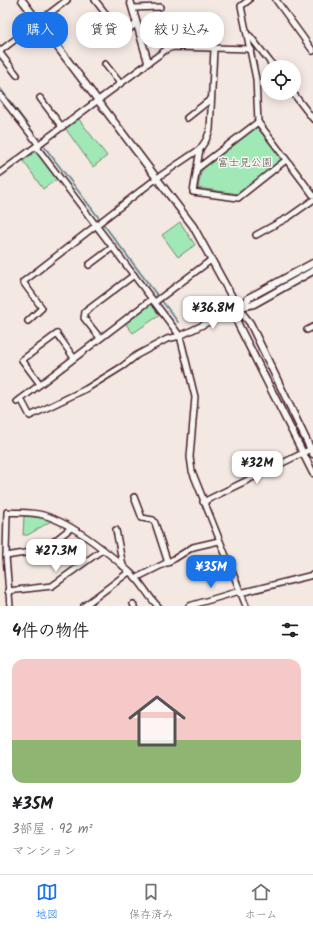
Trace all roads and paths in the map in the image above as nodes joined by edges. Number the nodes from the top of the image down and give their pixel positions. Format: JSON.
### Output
{"nodes":[{"id":1,"x":22,"y":0,"type":"edge"},
{"id":2,"x":67,"y":0,"type":"edge"},
{"id":3,"x":95,"y":0,"type":"edge"},
{"id":4,"x":130,"y":0,"type":"edge"},
{"id":5,"x":249,"y":0,"type":"edge"},
{"id":6,"x":276,"y":0,"type":"edge"},
{"id":7,"x":160,"y":7,"type":"dead end"},
{"id":8,"x":133,"y":8,"type":"junction"},
{"id":9,"x":31,"y":12,"type":"edge"},
{"id":10,"x":51,"y":12,"type":"edge"},
{"id":11,"x":104,"y":12,"type":"edge"},
{"id":12,"x":137,"y":23,"type":"junction"},
{"id":13,"x":132,"y":27,"type":"edge"},
{"id":14,"x":248,"y":34,"type":"junction"},
{"id":15,"x":12,"y":43,"type":"edge"},
{"id":16,"x":58,"y":48,"type":"edge"},
{"id":17,"x":214,"y":49,"type":"junction"},
{"id":18,"x":251,"y":49,"type":"junction"},
{"id":19,"x":0,"y":52,"type":"edge"},
{"id":20,"x":313,"y":52,"type":"edge"},
{"id":21,"x":268,"y":60,"type":"edge"},
{"id":22,"x":148,"y":62,"type":"junction"},
{"id":23,"x":105,"y":64,"type":"dead end"},
{"id":24,"x":18,"y":75,"type":"dead end"},
{"id":25,"x":120,"y":83,"type":"junction"},
{"id":26,"x":0,"y":95,"type":"edge"},
{"id":27,"x":40,"y":98,"type":"dead end"},
{"id":28,"x":211,"y":99,"type":"junction"},
{"id":29,"x":98,"y":100,"type":"junction"},
{"id":30,"x":298,"y":100,"type":"edge"},
{"id":31,"x":187,"y":118,"type":"dead end"},
{"id":32,"x":313,"y":119,"type":"edge"},
{"id":33,"x":258,"y":122,"type":"junction"},
{"id":34,"x":62,"y":127,"type":"junction"},
{"id":35,"x":39,"y":145,"type":"junction"},
{"id":36,"x":200,"y":149,"type":"junction"},
{"id":37,"x":286,"y":160,"type":"junction"},
{"id":38,"x":198,"y":168,"type":"junction"},
{"id":39,"x":0,"y":173,"type":"edge"},
{"id":40,"x":157,"y":178,"type":"junction"},
{"id":41,"x":313,"y":195,"type":"edge"},
{"id":42,"x":313,"y":200,"type":"edge"},
{"id":43,"x":97,"y":226,"type":"junction"},
{"id":44,"x":256,"y":236,"type":"dead end"},
{"id":45,"x":113,"y":247,"type":"junction"},
{"id":46,"x":211,"y":260,"type":"junction"},
{"id":47,"x":313,"y":263,"type":"edge"},
{"id":48,"x":89,"y":265,"type":"dead end"},
{"id":49,"x":313,"y":271,"type":"edge"},
{"id":50,"x":134,"y":275,"type":"junction"},
{"id":51,"x":154,"y":300,"type":"junction"},
{"id":52,"x":238,"y":308,"type":"junction"},
{"id":53,"x":28,"y":321,"type":"dead end"},
{"id":54,"x":313,"y":327,"type":"edge"},
{"id":55,"x":308,"y":330,"type":"dead end"},
{"id":56,"x":180,"y":336,"type":"junction"},
{"id":57,"x":100,"y":338,"type":"junction"},
{"id":58,"x":74,"y":358,"type":"junction"},
{"id":59,"x":40,"y":384,"type":"junction"},
{"id":60,"x":312,"y":450,"type":"edge"},
{"id":61,"x":302,"y":453,"type":"junction"},
{"id":62,"x":313,"y":473,"type":"edge"},
{"id":63,"x":134,"y":497,"type":"dead end"},
{"id":64,"x":203,"y":502,"type":"junction"},
{"id":65,"x":71,"y":528,"type":"junction"},
{"id":66,"x":116,"y":530,"type":"dead end"},
{"id":67,"x":219,"y":541,"type":"junction"},
{"id":68,"x":102,"y":550,"type":"junction"},
{"id":69,"x":6,"y":556,"type":"junction"},
{"id":70,"x":168,"y":562,"type":"junction"},
{"id":71,"x":124,"y":567,"type":"junction"},
{"id":72,"x":129,"y":572,"type":"junction"},
{"id":73,"x":313,"y":575,"type":"edge"},
{"id":74,"x":136,"y":578,"type":"junction"},
{"id":75,"x":8,"y":591,"type":"junction"},
{"id":76,"x":240,"y":592,"type":"junction"},
{"id":77,"x":10,"y":606,"type":"edge"},
{"id":78,"x":84,"y":606,"type":"edge"},
{"id":79,"x":158,"y":606,"type":"edge"},
{"id":80,"x":189,"y":606,"type":"edge"},
{"id":81,"x":246,"y":606,"type":"edge"}],
"edges":[{"from":1,"to":9,"type":"street"},
{"from":2,"to":10,"type":"street"},
{"from":3,"to":11,"type":"street"},
{"from":4,"to":8,"type":"street"},
{"from":5,"to":14,"type":"street"},
{"from":6,"to":20,"type":"street"},
{"from":7,"to":8,"type":"street"},
{"from":8,"to":12,"type":"street"},
{"from":12,"to":13,"type":"street"},
{"from":12,"to":22,"type":"street"},
{"from":14,"to":18,"type":"street"},
{"from":14,"to":21,"type":"street"},
{"from":15,"to":19,"type":"street"},
{"from":16,"to":29,"type":"street"},
{"from":17,"to":18,"type":"street"},
{"from":17,"to":22,"type":"street"},
{"from":17,"to":28,"type":"street"},
{"from":18,"to":33,"type":"street"},
{"from":19,"to":24,"type":"street"},
{"from":22,"to":25,"type":"street"},
{"from":23,"to":25,"type":"street"},
{"from":25,"to":29,"type":"street"},
{"from":26,"to":35,"type":"street"},
{"from":27,"to":34,"type":"street"},
{"from":28,"to":31,"type":"street"},
{"from":28,"to":36,"type":"street"},
{"from":29,"to":34,"type":"street"},
{"from":29,"to":40,"type":"street"},
{"from":30,"to":32,"type":"street"},
{"from":33,"to":37,"type":"street"},
{"from":33,"to":38,"type":"street"},
{"from":34,"to":35,"type":"street"},
{"from":35,"to":39,"type":"street"},
{"from":35,"to":43,"type":"street"},
{"from":36,"to":38,"type":"street"},
{"from":36,"to":40,"type":"street"},
{"from":37,"to":38,"type":"street"},
{"from":37,"to":41,"type":"street"},
{"from":40,"to":43,"type":"street"},
{"from":40,"to":46,"type":"street"},
{"from":42,"to":44,"type":"street"},
{"from":43,"to":45,"type":"street"},
{"from":43,"to":53,"type":"street"},
{"from":45,"to":48,"type":"street"},
{"from":45,"to":50,"type":"street"},
{"from":46,"to":51,"type":"street"},
{"from":46,"to":52,"type":"street"},
{"from":47,"to":52,"type":"street"},
{"from":49,"to":52,"type":"street"},
{"from":50,"to":51,"type":"street"},
{"from":50,"to":57,"type":"street"},
{"from":51,"to":56,"type":"street"},
{"from":51,"to":57,"type":"street"},
{"from":52,"to":56,"type":"street"},
{"from":52,"to":60,"type":"street"},
{"from":52,"to":61,"type":"street"},
{"from":54,"to":55,"type":"street"},
{"from":56,"to":59,"type":"street"},
{"from":56,"to":64,"type":"street"},
{"from":57,"to":58,"type":"street"},
{"from":58,"to":59,"type":"street"},
{"from":58,"to":59,"type":"street"},
{"from":60,"to":61,"type":"street"},
{"from":61,"to":62,"type":"street"},
{"from":61,"to":64,"type":"street"},
{"from":63,"to":70,"type":"street"},
{"from":64,"to":67,"type":"street"},
{"from":65,"to":68,"type":"street"},
{"from":65,"to":69,"type":"street"},
{"from":65,"to":69,"type":"street"},
{"from":66,"to":71,"type":"street"},
{"from":67,"to":70,"type":"street"},
{"from":67,"to":76,"type":"street"},
{"from":68,"to":71,"type":"street"},
{"from":68,"to":75,"type":"street"},
{"from":69,"to":75,"type":"street"},
{"from":70,"to":74,"type":"street"},
{"from":71,"to":72,"type":"street"},
{"from":72,"to":74,"type":"street"},
{"from":72,"to":78,"type":"street"},
{"from":73,"to":76,"type":"street"},
{"from":74,"to":79,"type":"street"},
{"from":75,"to":77,"type":"street"},
{"from":76,"to":80,"type":"street"},
{"from":76,"to":81,"type":"street"}]}
